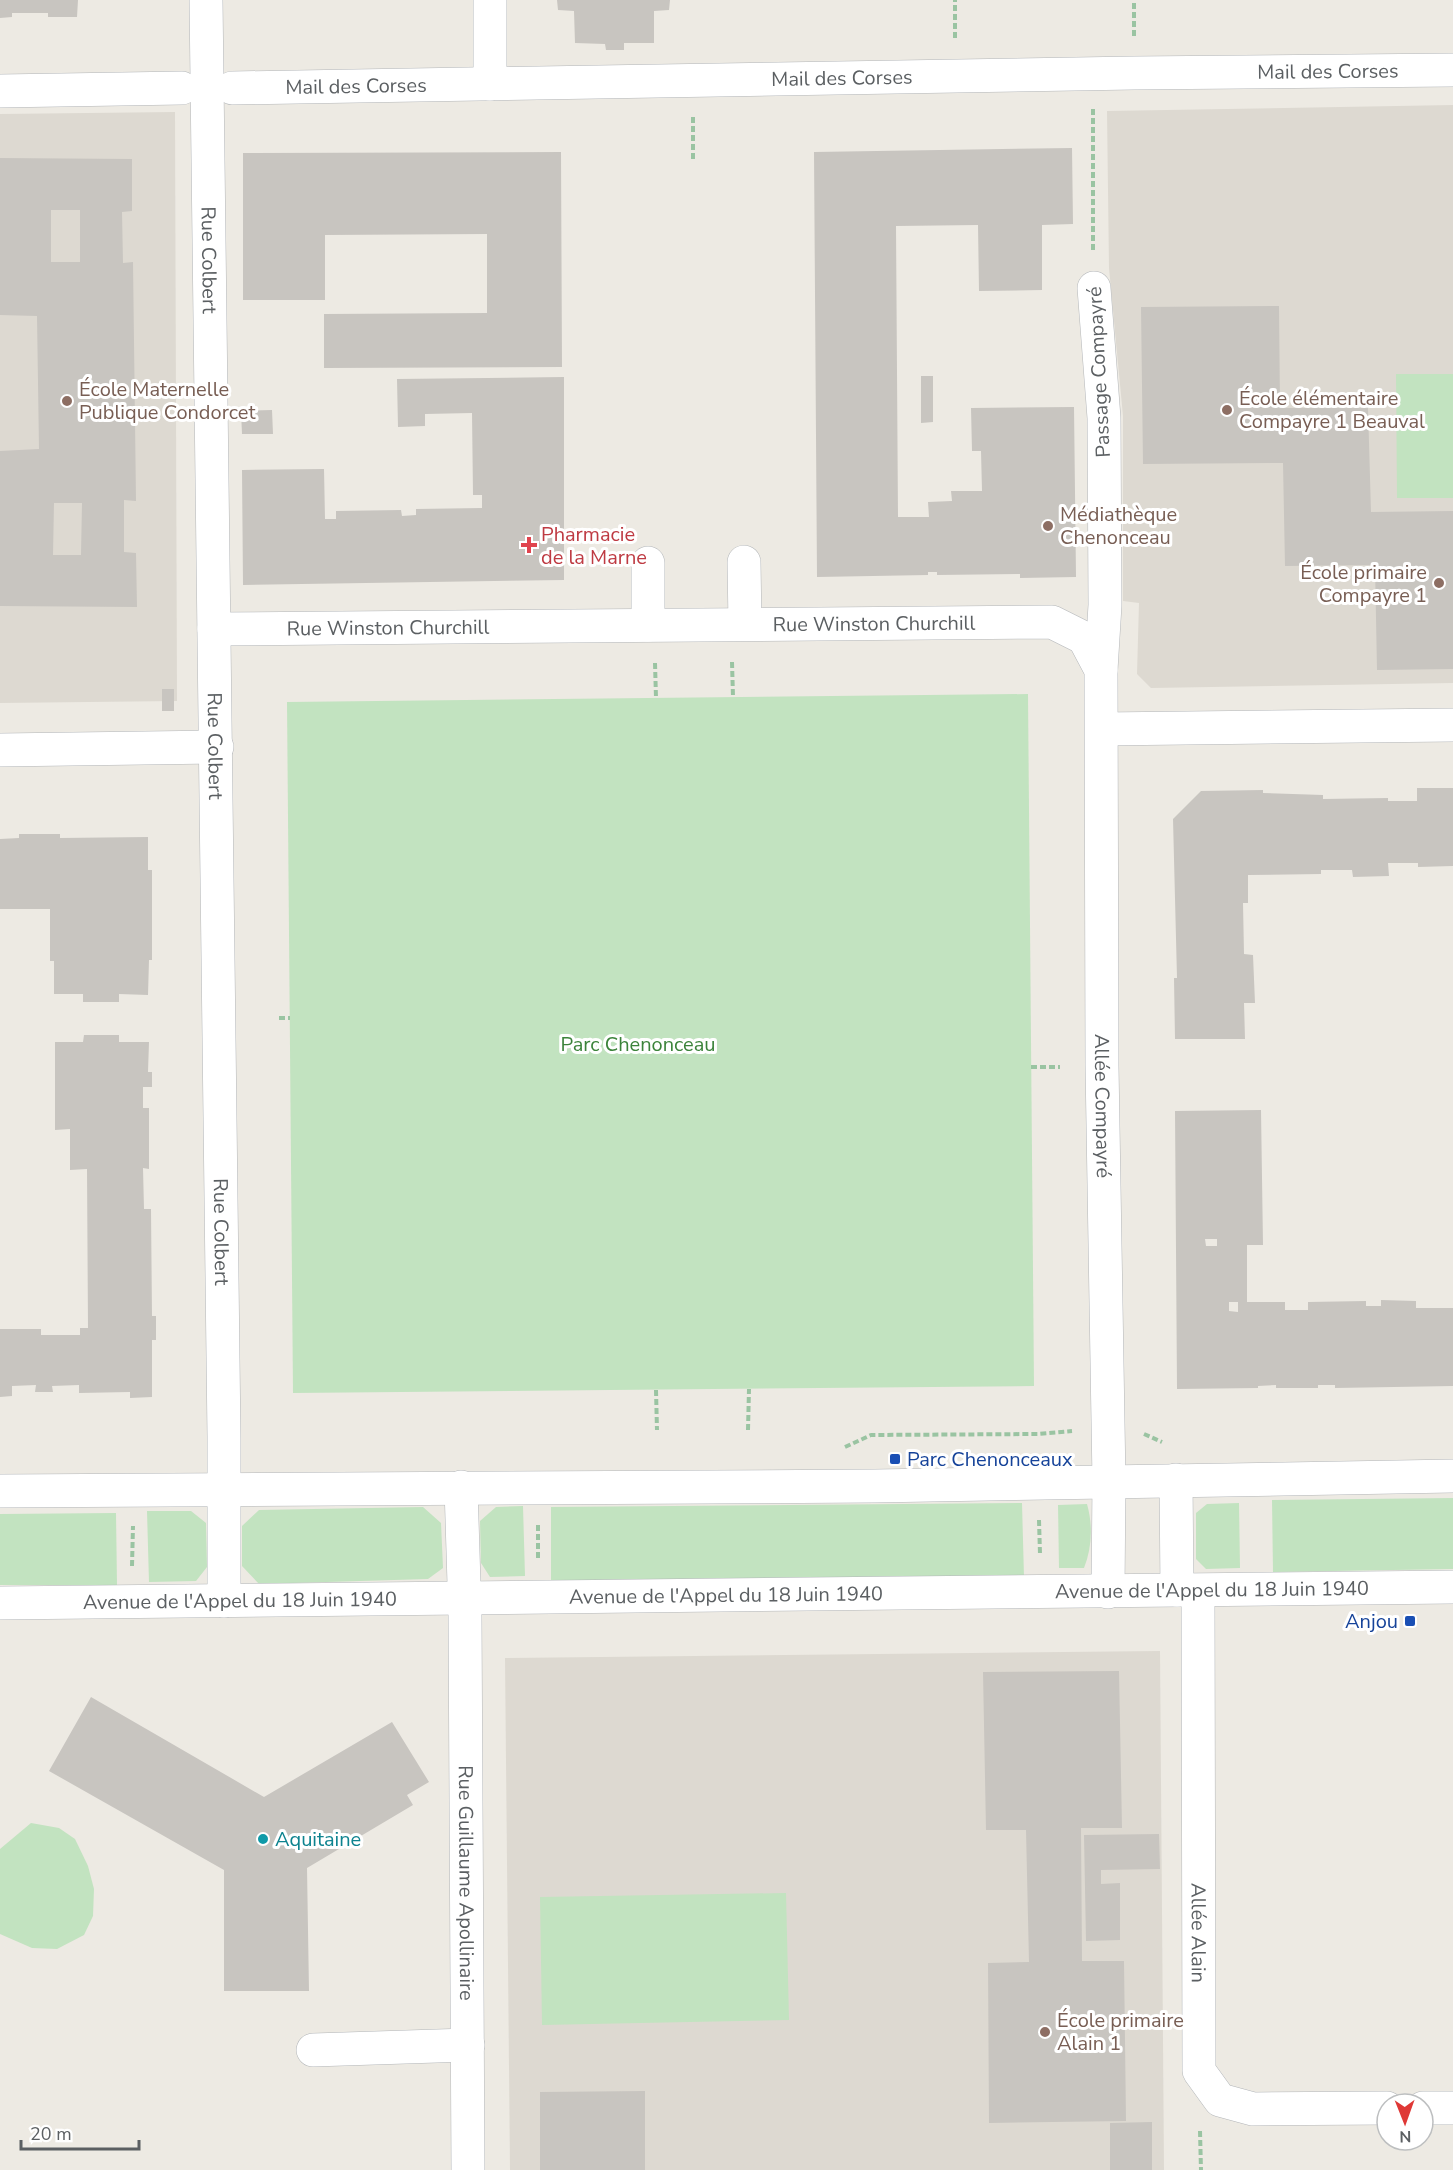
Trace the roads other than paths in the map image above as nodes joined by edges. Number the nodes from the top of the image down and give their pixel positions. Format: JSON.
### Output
{"nodes":[{"id":1,"x":206,"y":0,"type":"edge"},
{"id":2,"x":490,"y":0,"type":"edge"},
{"id":3,"x":1453,"y":70,"type":"edge"},
{"id":4,"x":490,"y":84,"type":"junction"},
{"id":5,"x":182,"y":88,"type":"dead end"},
{"id":6,"x":232,"y":88,"type":"dead end"},
{"id":7,"x":0,"y":91,"type":"edge"},
{"id":8,"x":1094,"y":288,"type":"road end"},
{"id":9,"x":744,"y":562,"type":"dead end"},
{"id":10,"x":648,"y":563,"type":"dead end"},
{"id":11,"x":745,"y":624,"type":"junction"},
{"id":12,"x":648,"y":626,"type":"junction"},
{"id":13,"x":214,"y":629,"type":"junction"},
{"id":14,"x":1101,"y":670,"type":"junction"},
{"id":15,"x":1453,"y":724,"type":"edge"},
{"id":16,"x":1102,"y":729,"type":"junction"},
{"id":17,"x":216,"y":747,"type":"junction"},
{"id":18,"x":0,"y":750,"type":"edge"},
{"id":19,"x":1453,"y":1476,"type":"edge"},
{"id":20,"x":1176,"y":1480,"type":"junction"},
{"id":21,"x":1109,"y":1481,"type":"junction"},
{"id":22,"x":461,"y":1488,"type":"junction"},
{"id":23,"x":224,"y":1490,"type":"junction"},
{"id":24,"x":0,"y":1491,"type":"edge"},
{"id":25,"x":1453,"y":1587,"type":"edge"},
{"id":26,"x":1187,"y":1591,"type":"junction"},
{"id":27,"x":1108,"y":1592,"type":"junction"},
{"id":28,"x":464,"y":1597,"type":"junction"},
{"id":29,"x":224,"y":1601,"type":"junction"},
{"id":30,"x":0,"y":1603,"type":"edge"},
{"id":31,"x":468,"y":2045,"type":"junction"},
{"id":32,"x":313,"y":2050,"type":"dead end"},
{"id":33,"x":1375,"y":2108,"type":"edge"},
{"id":34,"x":1435,"y":2108,"type":"edge"},
{"id":35,"x":1453,"y":2108,"type":"edge"},
{"id":36,"x":468,"y":2170,"type":"edge"}],
"edges":[{"from":1,"to":13,"type":"street","name":"Rue Colbert"},
{"from":2,"to":4,"type":"street"},
{"from":3,"to":4,"type":"street","name":"Mail des Corses"},
{"from":4,"to":6,"type":"street","name":"Mail des Corses"},
{"from":5,"to":7,"type":"street"},
{"from":8,"to":14,"type":"street","name":"Passage Compayré"},
{"from":9,"to":11,"type":"street"},
{"from":10,"to":12,"type":"street"},
{"from":11,"to":12,"type":"street","name":"Rue Winston Churchill"},
{"from":11,"to":14,"type":"street","name":"Rue Winston Churchill"},
{"from":12,"to":13,"type":"street","name":"Rue Winston Churchill"},
{"from":13,"to":17,"type":"street","name":"Rue Colbert"},
{"from":14,"to":16,"type":"street","name":"Rue Winston Churchill"},
{"from":15,"to":16,"type":"street"},
{"from":16,"to":21,"type":"street","name":"Allée Compayré"},
{"from":17,"to":18,"type":"street"},
{"from":17,"to":23,"type":"street","name":"Rue Colbert"},
{"from":19,"to":20,"type":"street"},
{"from":20,"to":21,"type":"street"},
{"from":20,"to":26,"type":"street","name":"Allée Alain"},
{"from":21,"to":22,"type":"street"},
{"from":21,"to":27,"type":"street","name":"Allée Compayré"},
{"from":22,"to":23,"type":"street"},
{"from":22,"to":28,"type":"street","name":"Rue Guillaume Apollinaire"},
{"from":23,"to":24,"type":"street"},
{"from":23,"to":29,"type":"street","name":"Rue Colbert"},
{"from":25,"to":26,"type":"street","name":"Avenue de l'Appel du 18 Juin 1940"},
{"from":26,"to":27,"type":"street","name":"Avenue de l'Appel du 18 Juin 1940"},
{"from":26,"to":33,"type":"street","name":"Allée Alain"},
{"from":27,"to":28,"type":"street","name":"Avenue de l'Appel du 18 Juin 1940"},
{"from":28,"to":29,"type":"street","name":"Avenue de l'Appel du 18 Juin 1940"},
{"from":28,"to":31,"type":"street","name":"Rue Guillaume Apollinaire"},
{"from":29,"to":30,"type":"street","name":"Avenue de l'Appel du 18 Juin 1940"},
{"from":31,"to":32,"type":"street"},
{"from":31,"to":36,"type":"street","name":"Rue Guillaume Apollinaire"},
{"from":34,"to":35,"type":"street"}]}
